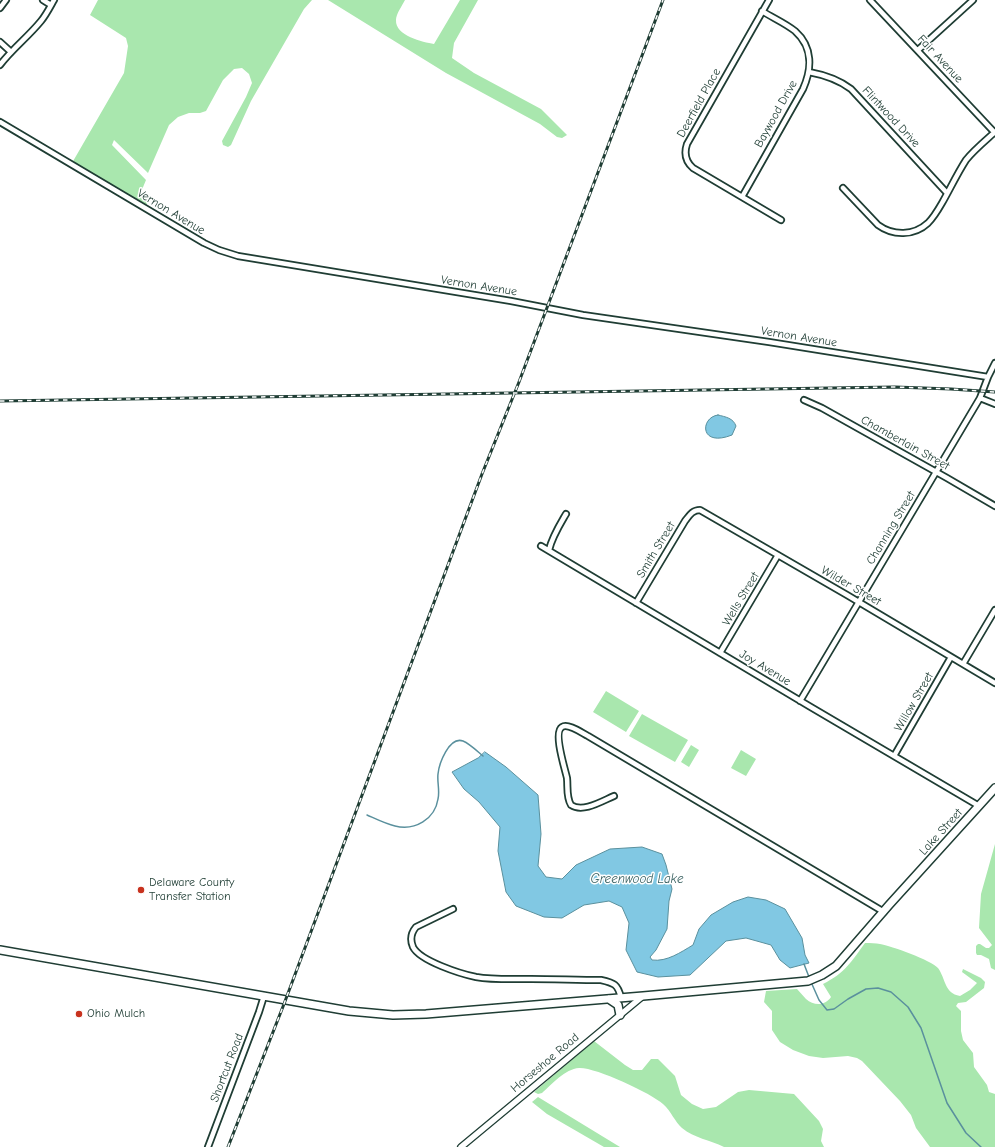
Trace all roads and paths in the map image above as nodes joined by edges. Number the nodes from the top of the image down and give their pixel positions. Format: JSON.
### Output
{"nodes":[{"id":1,"x":6,"y":0,"type":"edge"},
{"id":2,"x":43,"y":0,"type":"edge"},
{"id":3,"x":54,"y":0,"type":"edge"},
{"id":4,"x":769,"y":0,"type":"edge"},
{"id":5,"x":870,"y":0,"type":"edge"},
{"id":6,"x":973,"y":0,"type":"edge"},
{"id":7,"x":51,"y":5,"type":"junction"},
{"id":8,"x":0,"y":8,"type":"edge"},
{"id":9,"x":762,"y":11,"type":"junction"},
{"id":10,"x":0,"y":42,"type":"edge"},
{"id":11,"x":918,"y":50,"type":"junction"},
{"id":12,"x":12,"y":52,"type":"junction"},
{"id":13,"x":0,"y":66,"type":"edge"},
{"id":14,"x":809,"y":72,"type":"junction"},
{"id":15,"x":0,"y":122,"type":"edge"},
{"id":16,"x":995,"y":133,"type":"edge"},
{"id":17,"x":843,"y":188,"type":"dead end"},
{"id":18,"x":947,"y":193,"type":"junction"},
{"id":19,"x":742,"y":197,"type":"junction"},
{"id":20,"x":782,"y":220,"type":"dead end"},
{"id":21,"x":995,"y":363,"type":"edge"},
{"id":22,"x":988,"y":377,"type":"junction"},
{"id":23,"x":980,"y":398,"type":"junction"},
{"id":24,"x":804,"y":400,"type":"dead end"},
{"id":25,"x":995,"y":404,"type":"edge"},
{"id":26,"x":936,"y":472,"type":"junction"},
{"id":27,"x":995,"y":506,"type":"edge"},
{"id":28,"x":696,"y":510,"type":"joint"},
{"id":29,"x":566,"y":514,"type":"dead end"},
{"id":30,"x":541,"y":546,"type":"dead end"},
{"id":31,"x":549,"y":550,"type":"junction"},
{"id":32,"x":778,"y":555,"type":"junction"},
{"id":33,"x":859,"y":602,"type":"junction"},
{"id":34,"x":636,"y":603,"type":"junction"},
{"id":35,"x":995,"y":610,"type":"edge"},
{"id":36,"x":720,"y":653,"type":"junction"},
{"id":37,"x":951,"y":657,"type":"junction"},
{"id":38,"x":962,"y":664,"type":"junction"},
{"id":39,"x":995,"y":683,"type":"edge"},
{"id":40,"x":800,"y":701,"type":"junction"},
{"id":41,"x":894,"y":756,"type":"junction"},
{"id":42,"x":995,"y":788,"type":"edge"},
{"id":43,"x":614,"y":796,"type":"dead end"},
{"id":44,"x":979,"y":806,"type":"junction"},
{"id":45,"x":453,"y":909,"type":"dead end"},
{"id":46,"x":884,"y":912,"type":"junction"},
{"id":47,"x":0,"y":950,"type":"edge"},
{"id":48,"x":264,"y":996,"type":"junction"},
{"id":49,"x":643,"y":996,"type":"junction"},
{"id":50,"x":609,"y":998,"type":"junction"},
{"id":51,"x":621,"y":998,"type":"junction"},
{"id":52,"x":620,"y":1015,"type":"junction"},
{"id":53,"x":208,"y":1147,"type":"edge"},
{"id":54,"x":461,"y":1147,"type":"edge"}],
"edges":[{"from":1,"to":8,"type":"street"},
{"from":2,"to":7,"type":"street"},
{"from":3,"to":7,"type":"street"},
{"from":4,"to":9,"type":"street","name":"Deerfield Place"},
{"from":5,"to":11,"type":"street","name":"Fair Avenue"},
{"from":6,"to":11,"type":"street"},
{"from":7,"to":12,"type":"street"},
{"from":9,"to":14,"type":"street","name":"Baywood Drive"},
{"from":9,"to":19,"type":"street","name":"Deerfield Place"},
{"from":10,"to":12,"type":"street"},
{"from":11,"to":16,"type":"street","name":"Fair Avenue"},
{"from":12,"to":13,"type":"street"},
{"from":14,"to":18,"type":"street","name":"Flintwood Drive"},
{"from":14,"to":19,"type":"street","name":"Baywood Drive"},
{"from":15,"to":22,"type":"street","name":"Vernon Avenue"},
{"from":16,"to":18,"type":"street"},
{"from":17,"to":18,"type":"street"},
{"from":19,"to":20,"type":"street","name":"Deerfield Place"},
{"from":21,"to":22,"type":"street","name":"Channing Street"},
{"from":22,"to":23,"type":"street","name":"Channing Street"},
{"from":23,"to":25,"type":"street"},
{"from":23,"to":26,"type":"street","name":"Channing Street"},
{"from":24,"to":26,"type":"street","name":"Chamberlain Street"},
{"from":26,"to":27,"type":"street","name":"Chamberlain Street"},
{"from":26,"to":33,"type":"street","name":"Channing Street"},
{"from":28,"to":32,"type":"street","name":"Wilder Street"},
{"from":28,"to":34,"type":"street","name":"Smith Street"},
{"from":29,"to":31,"type":"street"},
{"from":30,"to":31,"type":"street","name":"Joy Avenue"},
{"from":31,"to":34,"type":"street","name":"Joy Avenue"},
{"from":32,"to":33,"type":"street","name":"Wilder Street"},
{"from":32,"to":36,"type":"street","name":"Wells Street"},
{"from":33,"to":37,"type":"street","name":"Wilder Street"},
{"from":33,"to":40,"type":"street","name":"Channing Street"},
{"from":34,"to":36,"type":"street","name":"Joy Avenue"},
{"from":35,"to":38,"type":"street"},
{"from":36,"to":40,"type":"street","name":"Joy Avenue"},
{"from":37,"to":38,"type":"street","name":"Wilder Street"},
{"from":37,"to":41,"type":"street","name":"Willow Street"},
{"from":38,"to":39,"type":"street","name":"Wilder Street"},
{"from":40,"to":41,"type":"street","name":"Joy Avenue"},
{"from":41,"to":44,"type":"street","name":"Joy Avenue"},
{"from":42,"to":44,"type":"main road","name":"Lake Street"},
{"from":43,"to":46,"type":"street"},
{"from":44,"to":46,"type":"main road","name":"Lake Street"},
{"from":45,"to":51,"type":"street"},
{"from":46,"to":49,"type":"main road","name":"Lake Street"},
{"from":47,"to":48,"type":"main road"},
{"from":48,"to":50,"type":"main road"},
{"from":48,"to":53,"type":"street","name":"Shortcut Road"},
{"from":49,"to":51,"type":"main road"},
{"from":49,"to":52,"type":"street","name":"Horseshoe Road"},
{"from":50,"to":51,"type":"main road"},
{"from":50,"to":52,"type":"main road"},
{"from":52,"to":54,"type":"street","name":"Horseshoe Road"}]}
